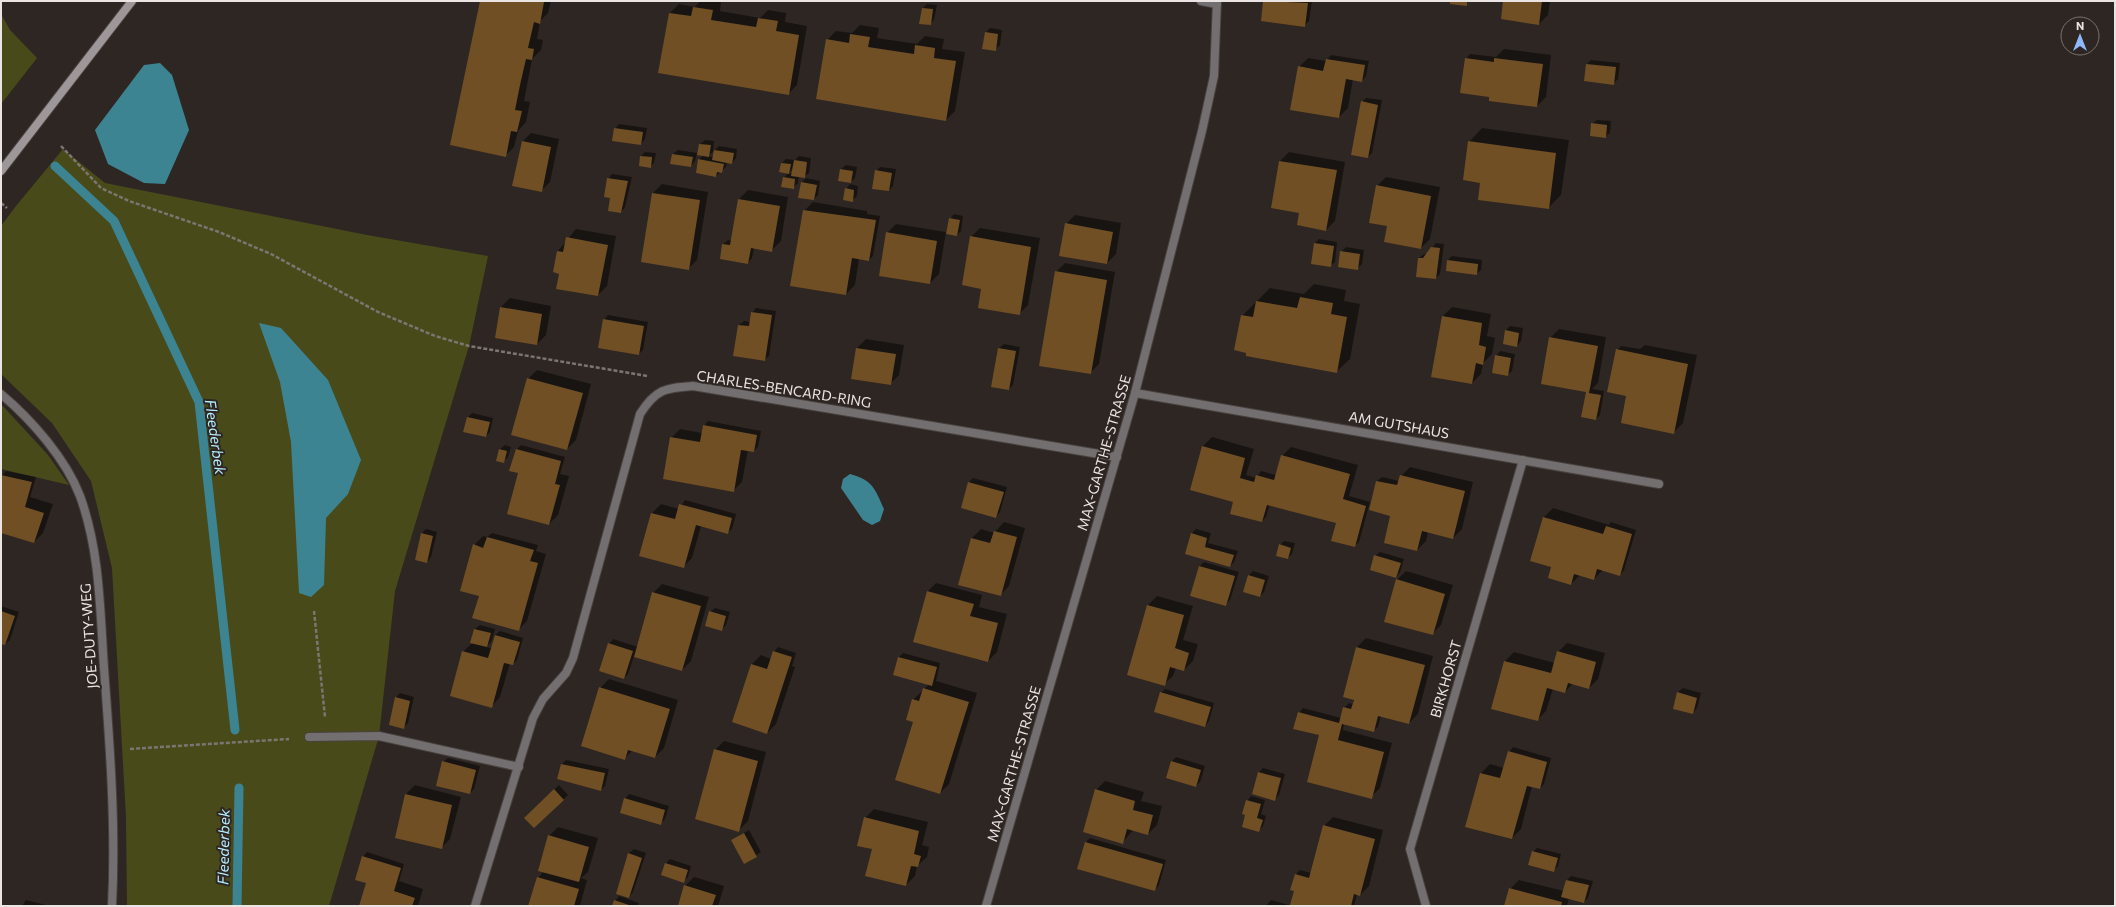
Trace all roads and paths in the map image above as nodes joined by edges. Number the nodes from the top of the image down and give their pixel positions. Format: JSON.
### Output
{"nodes":[{"id":1,"x":132,"y":1,"type":"edge"},
{"id":2,"x":1201,"y":1,"type":"edge"},
{"id":3,"x":1217,"y":2,"type":"edge"},
{"id":4,"x":61,"y":146,"type":"dead end"},
{"id":5,"x":1,"y":171,"type":"edge"},
{"id":6,"x":1,"y":203,"type":"edge"},
{"id":7,"x":7,"y":208,"type":"dead end"},
{"id":8,"x":668,"y":388,"type":"junction"},
{"id":9,"x":1135,"y":393,"type":"junction"},
{"id":10,"x":1,"y":394,"type":"edge"},
{"id":11,"x":1117,"y":457,"type":"junction"},
{"id":12,"x":1523,"y":460,"type":"junction"},
{"id":13,"x":1659,"y":484,"type":"dead end"},
{"id":14,"x":314,"y":611,"type":"dead end"},
{"id":15,"x":327,"y":736,"type":"junction"},
{"id":16,"x":309,"y":737,"type":"joint"},
{"id":17,"x":110,"y":750,"type":"junction"},
{"id":18,"x":519,"y":767,"type":"junction"},
{"id":19,"x":112,"y":906,"type":"edge"},
{"id":20,"x":475,"y":906,"type":"edge"},
{"id":21,"x":986,"y":906,"type":"edge"},
{"id":22,"x":1426,"y":906,"type":"edge"}],
"edges":[{"from":1,"to":5,"type":"main road"},
{"from":2,"to":3,"type":"street"},
{"from":3,"to":9,"type":"street","name":"MAX-GARTHE-STRASSE"},
{"from":4,"to":8,"type":"path"},
{"from":6,"to":7,"type":"path"},
{"from":8,"to":11,"type":"street","name":"CHARLES-BENCARD-RING"},
{"from":8,"to":18,"type":"street","name":"CHARLES-BENCARD-RING"},
{"from":9,"to":11,"type":"street","name":"MAX-GARTHE-STRASSE"},
{"from":9,"to":12,"type":"street","name":"AM GUTSHAUS"},
{"from":10,"to":17,"type":"street","name":"JOE-DUTY-WEG"},
{"from":11,"to":21,"type":"street","name":"MAX-GARTHE-STRASSE"},
{"from":12,"to":13,"type":"street","name":"AM GUTSHAUS"},
{"from":12,"to":22,"type":"street","name":"BIRKHORST"},
{"from":14,"to":15,"type":"path"},
{"from":15,"to":16,"type":"street"},
{"from":15,"to":18,"type":"street"},
{"from":16,"to":17,"type":"path"},
{"from":17,"to":19,"type":"street","name":"JOE-DUTY-WEG"},
{"from":18,"to":20,"type":"street","name":"CHARLES-BENCARD-RING"}]}
